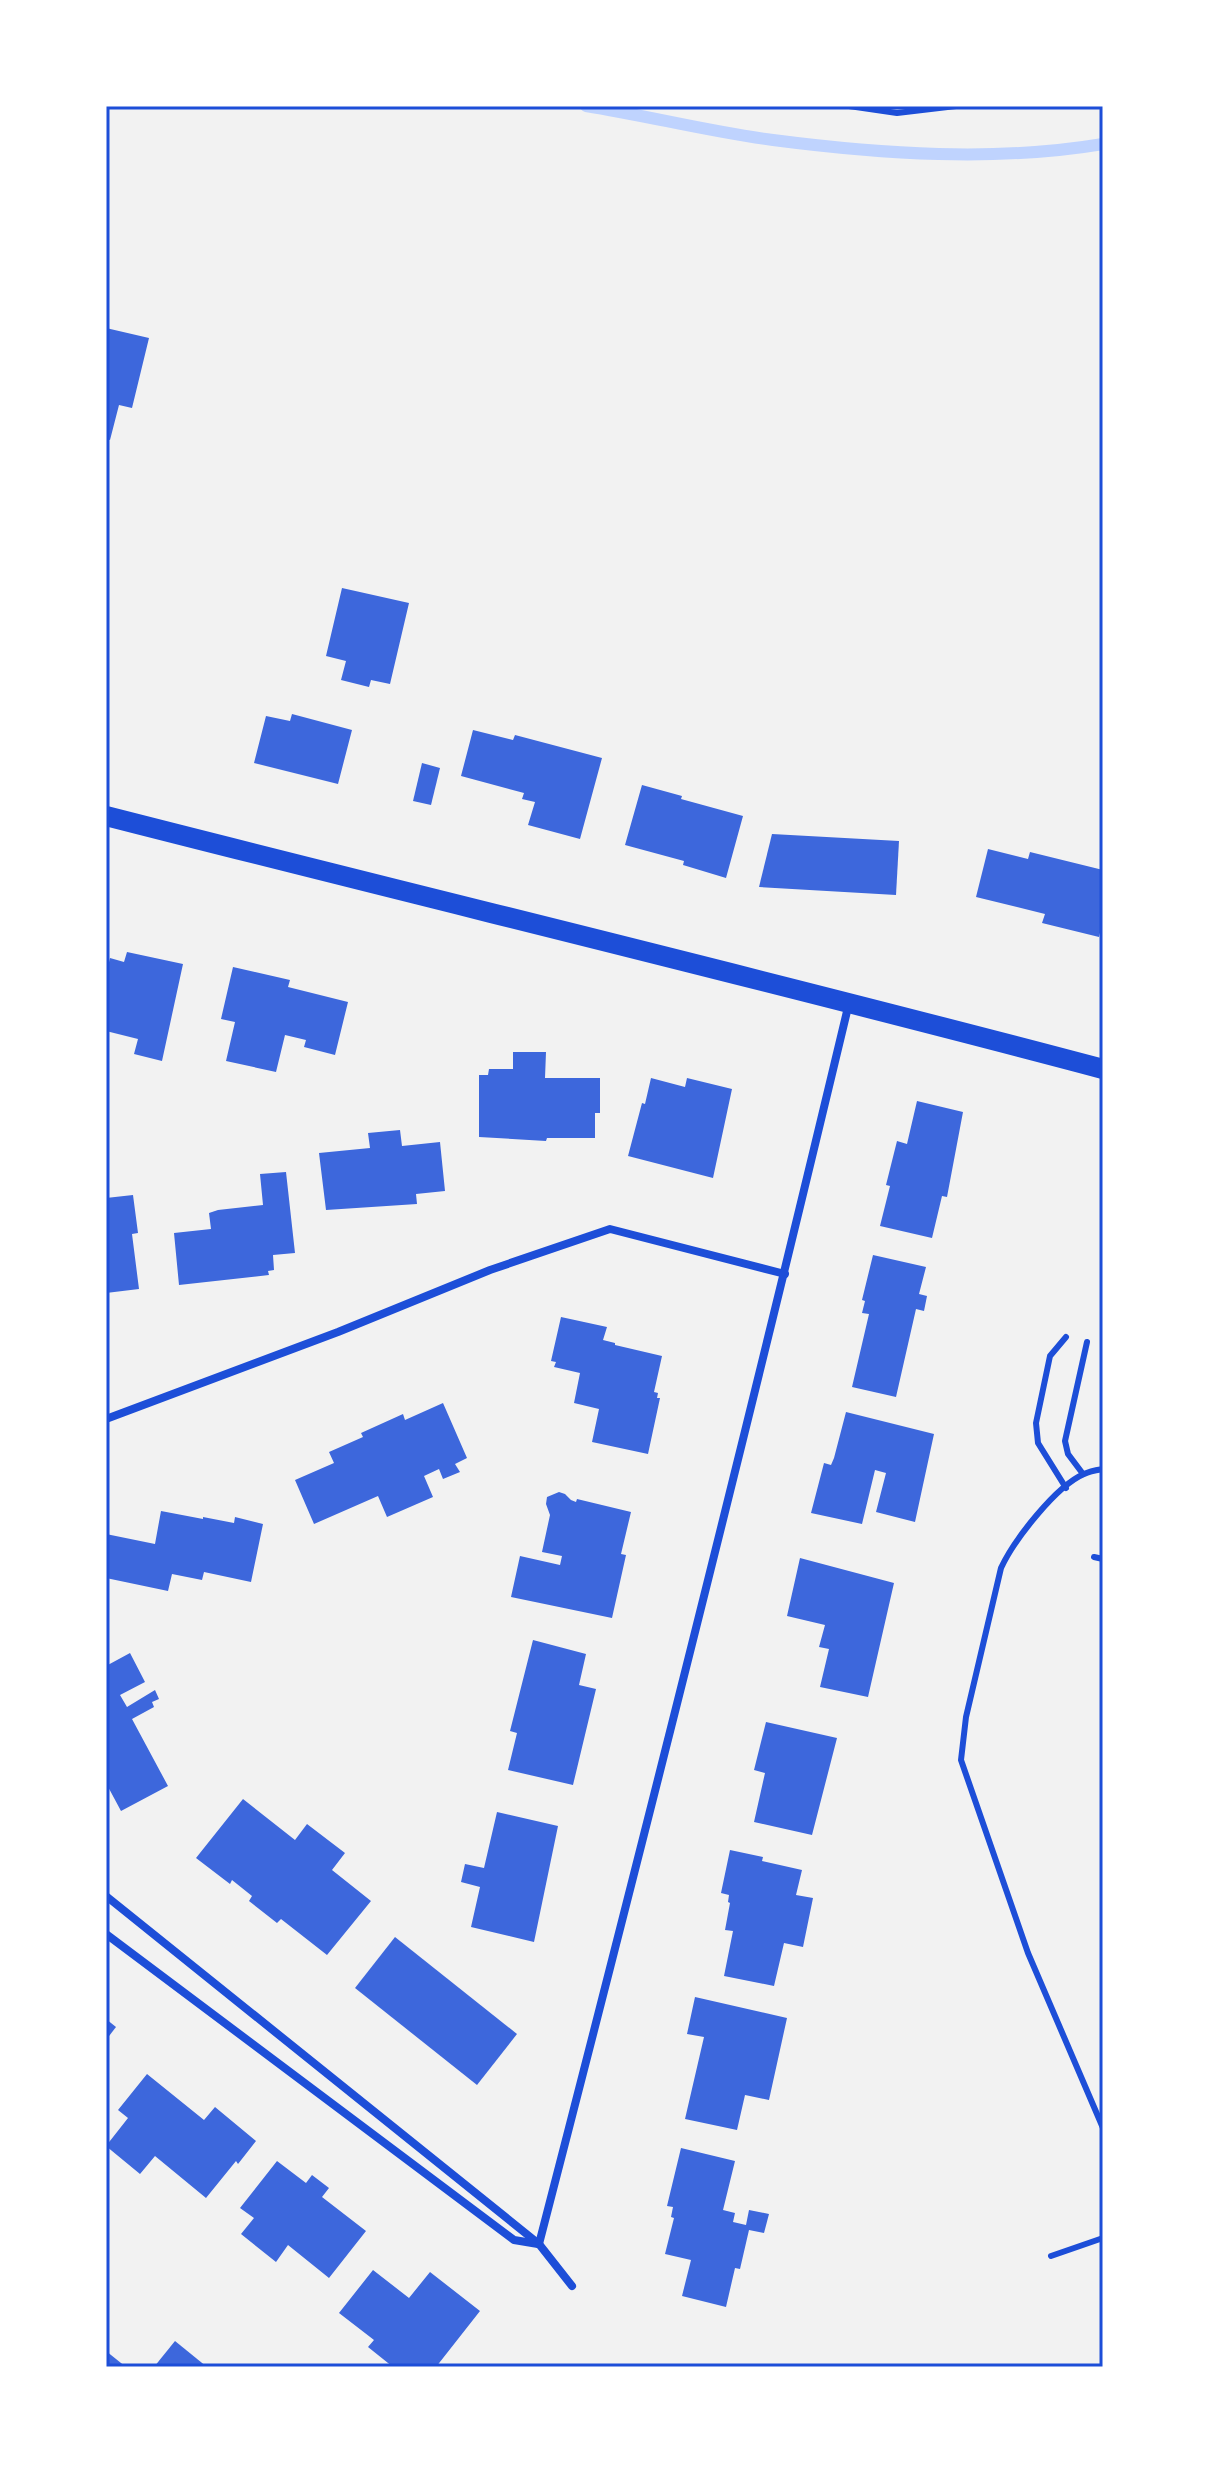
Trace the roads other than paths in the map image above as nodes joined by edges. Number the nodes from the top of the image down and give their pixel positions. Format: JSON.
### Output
{"nodes":[{"id":1,"x":849,"y":106,"type":"edge"},
{"id":2,"x":956,"y":106,"type":"edge"},
{"id":3,"x":106,"y":816,"type":"edge"},
{"id":4,"x":849,"y":1002,"type":"junction"},
{"id":5,"x":1103,"y":1069,"type":"edge"},
{"id":6,"x":785,"y":1274,"type":"junction"},
{"id":7,"x":1066,"y":1337,"type":"dead end"},
{"id":8,"x":1087,"y":1342,"type":"dead end"},
{"id":9,"x":106,"y":1419,"type":"edge"},
{"id":10,"x":1103,"y":1469,"type":"edge"},
{"id":11,"x":1083,"y":1474,"type":"junction"},
{"id":12,"x":1066,"y":1488,"type":"junction"},
{"id":13,"x":1094,"y":1557,"type":"dead end"},
{"id":14,"x":1103,"y":1559,"type":"edge"},
{"id":15,"x":106,"y":1896,"type":"edge"},
{"id":16,"x":106,"y":1934,"type":"edge"},
{"id":17,"x":1103,"y":2128,"type":"edge"},
{"id":18,"x":1103,"y":2238,"type":"edge"},
{"id":19,"x":539,"y":2244,"type":"junction"},
{"id":20,"x":1051,"y":2256,"type":"dead end"},
{"id":21,"x":572,"y":2286,"type":"dead end"}],
"edges":[{"from":1,"to":2,"type":"lane"},
{"from":3,"to":4,"type":"main road"},
{"from":4,"to":5,"type":"main road"},
{"from":4,"to":6,"type":"street"},
{"from":6,"to":9,"type":"street"},
{"from":6,"to":19,"type":"street"},
{"from":7,"to":12,"type":"lane"},
{"from":8,"to":11,"type":"lane"},
{"from":10,"to":11,"type":"lane"},
{"from":11,"to":12,"type":"lane"},
{"from":12,"to":17,"type":"lane"},
{"from":13,"to":14,"type":"lane"},
{"from":15,"to":19,"type":"street"},
{"from":16,"to":19,"type":"street"},
{"from":18,"to":20,"type":"lane"},
{"from":19,"to":21,"type":"street"}]}
